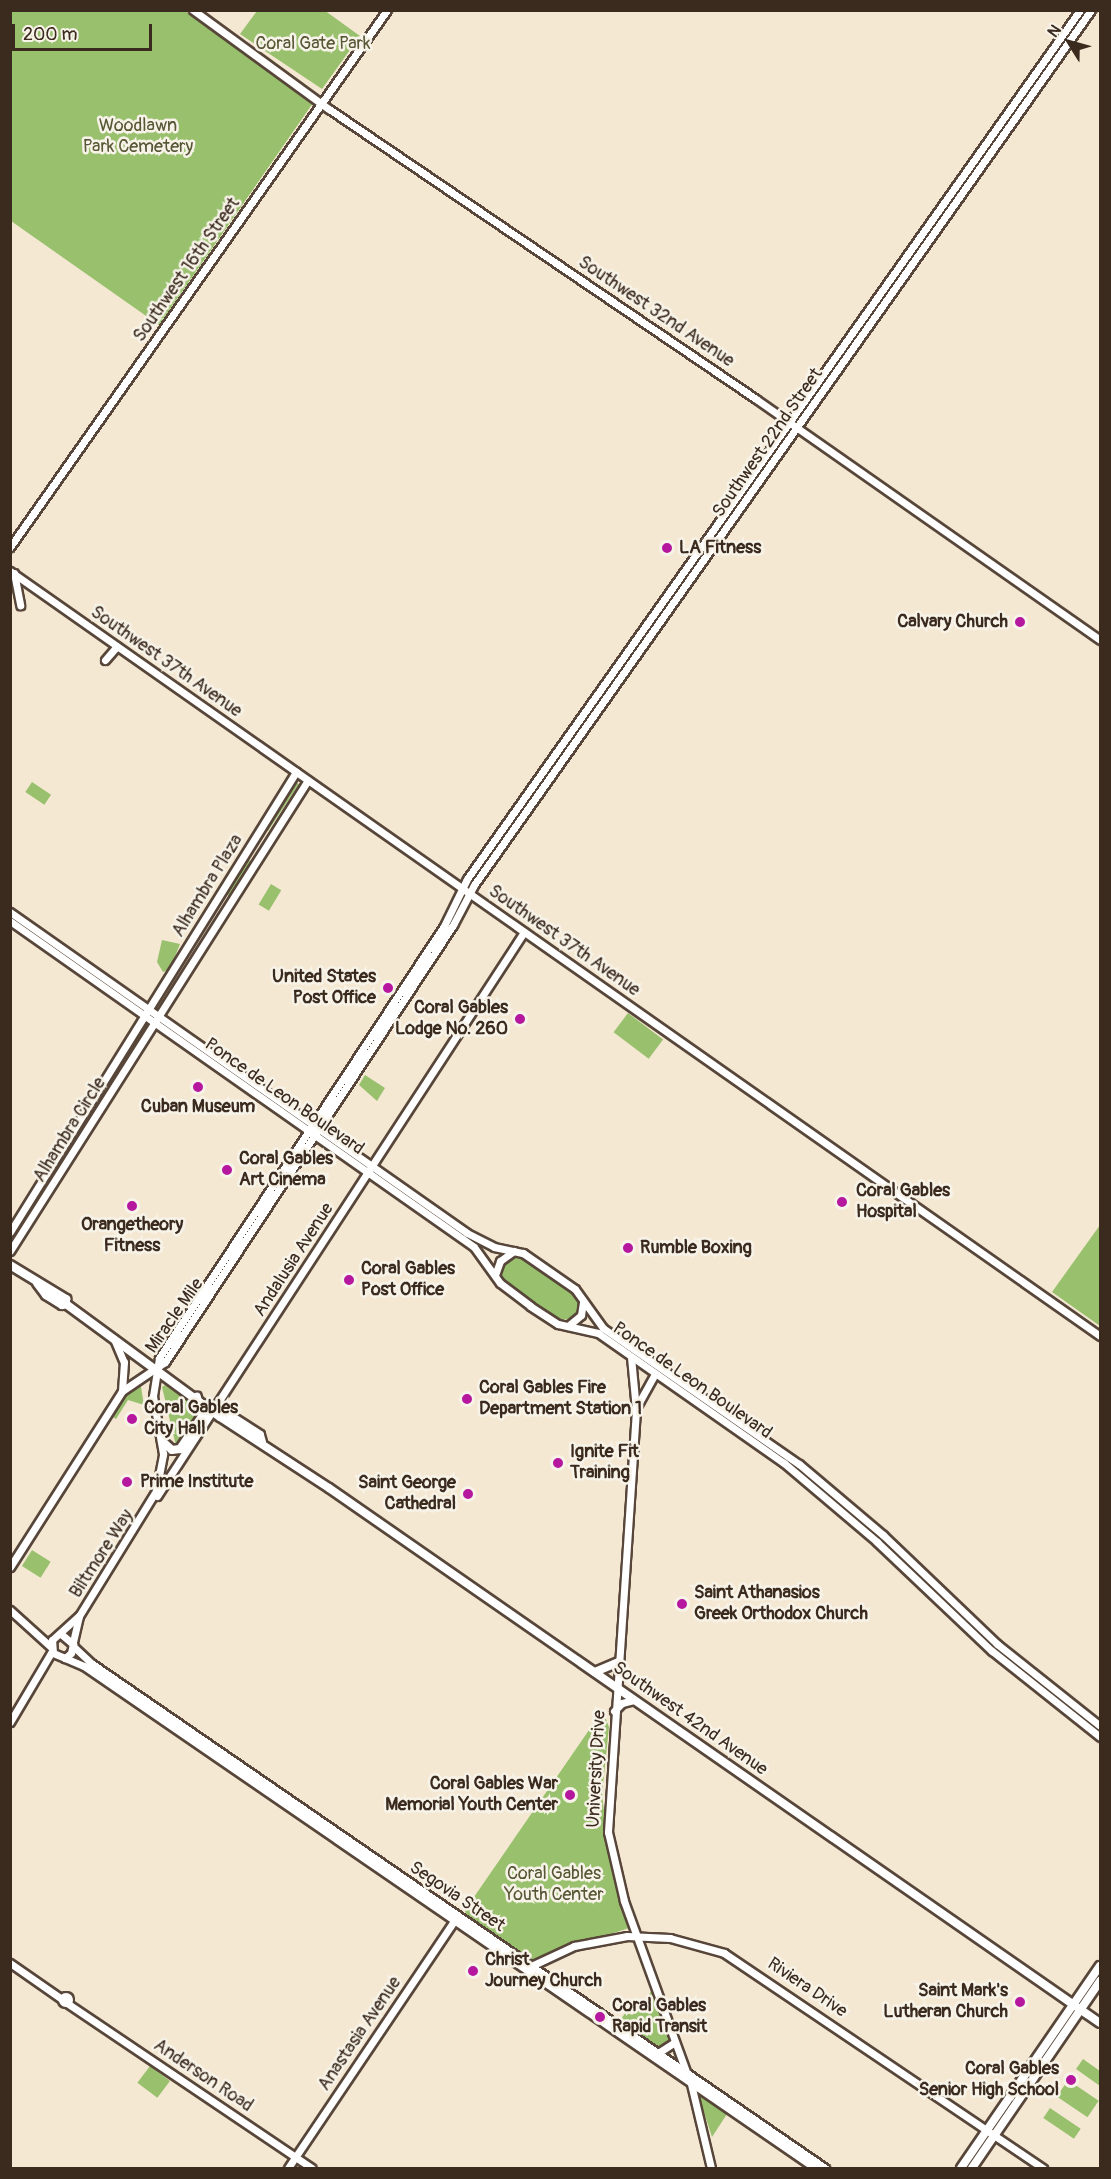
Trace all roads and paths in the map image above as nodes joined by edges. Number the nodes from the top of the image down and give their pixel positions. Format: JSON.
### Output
{"nodes":[{"id":1,"x":193,"y":10,"type":"edge"},
{"id":2,"x":387,"y":10,"type":"edge"},
{"id":3,"x":1080,"y":10,"type":"edge"},
{"id":4,"x":1091,"y":10,"type":"edge"},
{"id":5,"x":1063,"y":34,"type":"junction"},
{"id":6,"x":1071,"y":39,"type":"junction"},
{"id":7,"x":322,"y":103,"type":"junction"},
{"id":8,"x":938,"y":212,"type":"junction"},
{"id":9,"x":945,"y":218,"type":"junction"},
{"id":10,"x":789,"y":422,"type":"junction"},
{"id":11,"x":797,"y":428,"type":"junction"},
{"id":12,"x":729,"y":507,"type":"junction"},
{"id":13,"x":736,"y":516,"type":"junction"},
{"id":14,"x":10,"y":547,"type":"edge"},
{"id":15,"x":12,"y":572,"type":"edge"},
{"id":16,"x":20,"y":605,"type":"dead end"},
{"id":17,"x":1101,"y":640,"type":"edge"},
{"id":18,"x":117,"y":646,"type":"junction"},
{"id":19,"x":105,"y":660,"type":"dead end"},
{"id":20,"x":296,"y":772,"type":"junction"},
{"id":21,"x":308,"y":780,"type":"junction"},
{"id":22,"x":258,"y":833,"type":"junction"},
{"id":23,"x":270,"y":837,"type":"junction"},
{"id":24,"x":249,"y":848,"type":"junction"},
{"id":25,"x":260,"y":854,"type":"junction"},
{"id":26,"x":461,"y":888,"type":"junction"},
{"id":27,"x":470,"y":893,"type":"junction"},
{"id":28,"x":10,"y":912,"type":"edge"},
{"id":29,"x":204,"y":920,"type":"junction"},
{"id":30,"x":10,"y":921,"type":"edge"},
{"id":31,"x":524,"y":932,"type":"junction"},
{"id":32,"x":210,"y":934,"type":"junction"},
{"id":33,"x":146,"y":1012,"type":"junction"},
{"id":34,"x":157,"y":1020,"type":"junction"},
{"id":35,"x":112,"y":1068,"type":"junction"},
{"id":36,"x":122,"y":1075,"type":"junction"},
{"id":37,"x":102,"y":1084,"type":"junction"},
{"id":38,"x":113,"y":1090,"type":"junction"},
{"id":39,"x":313,"y":1131,"type":"junction"},
{"id":40,"x":371,"y":1171,"type":"junction"},
{"id":41,"x":36,"y":1189,"type":"junction"},
{"id":42,"x":47,"y":1194,"type":"junction"},
{"id":43,"x":29,"y":1201,"type":"junction"},
{"id":44,"x":39,"y":1208,"type":"junction"},
{"id":45,"x":10,"y":1232,"type":"edge"},
{"id":46,"x":10,"y":1251,"type":"edge"},
{"id":47,"x":514,"y":1251,"type":"junction"},
{"id":48,"x":10,"y":1265,"type":"edge"},
{"id":49,"x":495,"y":1275,"type":"junction"},
{"id":50,"x":37,"y":1286,"type":"junction"},
{"id":51,"x":583,"y":1300,"type":"junction"},
{"id":52,"x":66,"y":1304,"type":"junction"},
{"id":53,"x":568,"y":1326,"type":"junction"},
{"id":54,"x":1101,"y":1336,"type":"edge"},
{"id":55,"x":113,"y":1337,"type":"junction"},
{"id":56,"x":631,"y":1356,"type":"junction"},
{"id":57,"x":156,"y":1368,"type":"junction"},
{"id":58,"x":655,"y":1374,"type":"junction"},
{"id":59,"x":122,"y":1391,"type":"junction"},
{"id":60,"x":197,"y":1397,"type":"junction"},
{"id":61,"x":214,"y":1409,"type":"junction"},
{"id":62,"x":636,"y":1410,"type":"junction"},
{"id":63,"x":162,"y":1441,"type":"junction"},
{"id":64,"x":146,"y":1514,"type":"junction"},
{"id":65,"x":10,"y":1567,"type":"edge"},
{"id":66,"x":12,"y":1613,"type":"edge"},
{"id":67,"x":79,"y":1616,"type":"junction"},
{"id":68,"x":35,"y":1630,"type":"junction"},
{"id":69,"x":59,"y":1634,"type":"junction"},
{"id":70,"x":73,"y":1644,"type":"junction"},
{"id":71,"x":51,"y":1649,"type":"junction"},
{"id":72,"x":63,"y":1658,"type":"junction"},
{"id":73,"x":618,"y":1662,"type":"junction"},
{"id":74,"x":42,"y":1672,"type":"junction"},
{"id":75,"x":595,"y":1672,"type":"junction"},
{"id":76,"x":616,"y":1687,"type":"junction"},
{"id":77,"x":634,"y":1700,"type":"junction"},
{"id":78,"x":614,"y":1711,"type":"junction"},
{"id":79,"x":10,"y":1722,"type":"edge"},
{"id":80,"x":1101,"y":1726,"type":"edge"},
{"id":81,"x":1101,"y":1737,"type":"edge"},
{"id":82,"x":456,"y":1918,"type":"junction"},
{"id":83,"x":637,"y":1936,"type":"junction"},
{"id":84,"x":10,"y":1963,"type":"edge"},
{"id":85,"x":1101,"y":1966,"type":"edge"},
{"id":86,"x":528,"y":1968,"type":"junction"},
{"id":87,"x":1101,"y":1981,"type":"edge"},
{"id":88,"x":1077,"y":2007,"type":"junction"},
{"id":89,"x":1101,"y":2023,"type":"edge"},
{"id":90,"x":675,"y":2042,"type":"junction"},
{"id":91,"x":658,"y":2054,"type":"junction"},
{"id":92,"x":687,"y":2073,"type":"junction"},
{"id":93,"x":691,"y":2084,"type":"junction"},
{"id":94,"x":991,"y":2133,"type":"junction"},
{"id":95,"x":295,"y":2157,"type":"junction"},
{"id":96,"x":288,"y":2169,"type":"edge"},
{"id":97,"x":312,"y":2169,"type":"edge"},
{"id":98,"x":711,"y":2169,"type":"edge"},
{"id":99,"x":815,"y":2169,"type":"edge"},
{"id":100,"x":825,"y":2169,"type":"edge"},
{"id":101,"x":961,"y":2169,"type":"edge"},
{"id":102,"x":972,"y":2169,"type":"edge"},
{"id":103,"x":1043,"y":2169,"type":"edge"}],
"edges":[{"from":1,"to":7,"type":"street","name":"Southwest 32nd Avenue"},
{"from":2,"to":7,"type":"street","name":"Southwest 16th Street"},
{"from":3,"to":5,"type":"street","name":"Southwest 22nd Street"},
{"from":4,"to":6,"type":"street","name":"Southwest 22nd Street"},
{"from":5,"to":6,"type":"street"},
{"from":5,"to":8,"type":"street","name":"Southwest 22nd Street"},
{"from":6,"to":9,"type":"street","name":"Southwest 22nd Street"},
{"from":7,"to":10,"type":"street","name":"Southwest 32nd Avenue"},
{"from":7,"to":14,"type":"street","name":"Southwest 16th Street"},
{"from":8,"to":9,"type":"street"},
{"from":8,"to":10,"type":"street","name":"Southwest 22nd Street"},
{"from":9,"to":11,"type":"street","name":"Southwest 22nd Street"},
{"from":10,"to":11,"type":"street","name":"Southwest 32nd Avenue"},
{"from":10,"to":12,"type":"street","name":"Southwest 22nd Street"},
{"from":11,"to":13,"type":"street","name":"Southwest 22nd Street"},
{"from":11,"to":17,"type":"street","name":"Southwest 32nd Avenue"},
{"from":12,"to":13,"type":"street"},
{"from":12,"to":26,"type":"street","name":"Southwest 22nd Street"},
{"from":13,"to":27,"type":"street","name":"Southwest 22nd Street"},
{"from":15,"to":16,"type":"street"},
{"from":15,"to":18,"type":"street","name":"Southwest 37th Avenue"},
{"from":18,"to":19,"type":"street"},
{"from":18,"to":20,"type":"street","name":"Southwest 37th Avenue"},
{"from":20,"to":21,"type":"street","name":"Southwest 37th Avenue"},
{"from":20,"to":22,"type":"street","name":"Alhambra Plaza"},
{"from":21,"to":23,"type":"street","name":"Alhambra Plaza"},
{"from":21,"to":26,"type":"street","name":"Southwest 37th Avenue"},
{"from":22,"to":23,"type":"street"},
{"from":22,"to":24,"type":"street","name":"Alhambra Plaza"},
{"from":23,"to":25,"type":"street","name":"Alhambra Plaza"},
{"from":24,"to":25,"type":"street"},
{"from":24,"to":29,"type":"street","name":"Alhambra Plaza"},
{"from":25,"to":32,"type":"street","name":"Alhambra Plaza"},
{"from":26,"to":27,"type":"street","name":"Southwest 37th Avenue"},
{"from":26,"to":39,"type":"street","name":"Miracle Mile"},
{"from":27,"to":31,"type":"street","name":"Southwest 37th Avenue"},
{"from":27,"to":39,"type":"street","name":"Miracle Mile"},
{"from":28,"to":33,"type":"street","name":"Ponce de Leon Boulevard"},
{"from":29,"to":32,"type":"street"},
{"from":29,"to":33,"type":"street","name":"Alhambra Plaza"},
{"from":30,"to":33,"type":"street","name":"Ponce de Leon Boulevard"},
{"from":31,"to":40,"type":"street","name":"Andalusia Avenue"},
{"from":31,"to":54,"type":"street","name":"Southwest 37th Avenue"},
{"from":32,"to":34,"type":"street","name":"Alhambra Plaza"},
{"from":33,"to":34,"type":"street","name":"Ponce de Leon Boulevard"},
{"from":33,"to":35,"type":"street","name":"Alhambra Circle"},
{"from":34,"to":36,"type":"street","name":"Alhambra Circle"},
{"from":34,"to":39,"type":"street","name":"Ponce de Leon Boulevard"},
{"from":35,"to":36,"type":"street"},
{"from":35,"to":37,"type":"street","name":"Alhambra Circle"},
{"from":36,"to":38,"type":"street","name":"Alhambra Circle"},
{"from":37,"to":38,"type":"street"},
{"from":37,"to":41,"type":"street","name":"Alhambra Circle"},
{"from":38,"to":42,"type":"street","name":"Alhambra Circle"},
{"from":39,"to":40,"type":"street","name":"Ponce de Leon Boulevard"},
{"from":39,"to":57,"type":"street","name":"Miracle Mile"},
{"from":40,"to":47,"type":"street","name":"Ponce de Leon Boulevard"},
{"from":40,"to":49,"type":"street","name":"Ponce de Leon Boulevard"},
{"from":40,"to":61,"type":"street","name":"Andalusia Avenue"},
{"from":41,"to":42,"type":"street"},
{"from":41,"to":43,"type":"street","name":"Alhambra Circle"},
{"from":42,"to":44,"type":"street","name":"Alhambra Circle"},
{"from":43,"to":44,"type":"street"},
{"from":43,"to":45,"type":"street","name":"Alhambra Circle"},
{"from":44,"to":46,"type":"street","name":"Alhambra Circle"},
{"from":47,"to":49,"type":"street"},
{"from":47,"to":51,"type":"street","name":"Ponce de Leon Boulevard"},
{"from":48,"to":50,"type":"main road","name":"Southwest 42nd Avenue"},
{"from":49,"to":53,"type":"street","name":"Ponce de Leon Boulevard"},
{"from":50,"to":52,"type":"main road","name":"Southwest 42nd Avenue"},
{"from":50,"to":52,"type":"main road","name":"Southwest 42nd Avenue"},
{"from":51,"to":53,"type":"street"},
{"from":51,"to":80,"type":"street","name":"Ponce de Leon Boulevard"},
{"from":52,"to":55,"type":"main road","name":"Southwest 42nd Avenue"},
{"from":53,"to":56,"type":"street","name":"Ponce de Leon Boulevard"},
{"from":55,"to":57,"type":"main road","name":"Southwest 42nd Avenue"},
{"from":55,"to":59,"type":"street"},
{"from":56,"to":58,"type":"street","name":"Ponce de Leon Boulevard"},
{"from":56,"to":62,"type":"street","name":"University Drive"},
{"from":57,"to":59,"type":"street","name":"Miracle Mile"},
{"from":57,"to":60,"type":"main road","name":"Southwest 42nd Avenue"},
{"from":57,"to":63,"type":"street","name":"Biltmore Way"},
{"from":58,"to":62,"type":"street"},
{"from":58,"to":81,"type":"street","name":"Ponce de Leon Boulevard"},
{"from":59,"to":65,"type":"street"},
{"from":60,"to":61,"type":"main road","name":"Southwest 42nd Avenue"},
{"from":60,"to":63,"type":"main road"},
{"from":61,"to":64,"type":"street","name":"Andalusia Avenue"},
{"from":61,"to":75,"type":"main road","name":"Southwest 42nd Avenue"},
{"from":62,"to":73,"type":"street","name":"University Drive"},
{"from":63,"to":64,"type":"street","name":"Biltmore Way"},
{"from":64,"to":67,"type":"street","name":"Biltmore Way"},
{"from":66,"to":68,"type":"street"},
{"from":67,"to":69,"type":"street","name":"Biltmore Way"},
{"from":67,"to":70,"type":"street","name":"Biltmore Way"},
{"from":68,"to":69,"type":"street"},
{"from":68,"to":71,"type":"street"},
{"from":69,"to":70,"type":"street","name":"Segovia Street"},
{"from":69,"to":71,"type":"street"},
{"from":70,"to":72,"type":"street"},
{"from":70,"to":82,"type":"street","name":"Segovia Street"},
{"from":71,"to":72,"type":"street","name":"Segovia Street"},
{"from":71,"to":74,"type":"street"},
{"from":72,"to":74,"type":"street"},
{"from":72,"to":82,"type":"street","name":"Segovia Street"},
{"from":73,"to":75,"type":"main road"},
{"from":73,"to":76,"type":"street","name":"University Drive"},
{"from":74,"to":79,"type":"street"},
{"from":75,"to":76,"type":"main road","name":"Southwest 42nd Avenue"},
{"from":76,"to":77,"type":"main road","name":"Southwest 42nd Avenue"},
{"from":76,"to":78,"type":"street","name":"University Drive"},
{"from":77,"to":78,"type":"street"},
{"from":77,"to":88,"type":"main road","name":"Southwest 42nd Avenue"},
{"from":78,"to":83,"type":"street","name":"University Drive"},
{"from":82,"to":86,"type":"street","name":"Segovia Street"},
{"from":82,"to":95,"type":"street","name":"Anastasia Avenue"},
{"from":83,"to":86,"type":"street","name":"Riviera Drive"},
{"from":83,"to":90,"type":"street","name":"University Drive"},
{"from":83,"to":94,"type":"street","name":"Riviera Drive"},
{"from":84,"to":95,"type":"street","name":"Anderson Road"},
{"from":85,"to":88,"type":"main road"},
{"from":86,"to":91,"type":"street","name":"Segovia Street"},
{"from":86,"to":93,"type":"street","name":"Segovia Street"},
{"from":87,"to":88,"type":"main road"},
{"from":88,"to":89,"type":"main road","name":"Southwest 42nd Avenue"},
{"from":88,"to":94,"type":"main road"},
{"from":90,"to":91,"type":"street"},
{"from":90,"to":92,"type":"street","name":"University Drive"},
{"from":91,"to":92,"type":"street","name":"Segovia Street"},
{"from":92,"to":93,"type":"street","name":"University Drive"},
{"from":92,"to":100,"type":"street","name":"Segovia Street"},
{"from":93,"to":98,"type":"street","name":"University Drive"},
{"from":93,"to":99,"type":"street","name":"Segovia Street"},
{"from":94,"to":101,"type":"main road"},
{"from":94,"to":102,"type":"main road"},
{"from":94,"to":103,"type":"street","name":"Riviera Drive"},
{"from":95,"to":96,"type":"street","name":"Anastasia Avenue"},
{"from":95,"to":97,"type":"street","name":"Anderson Road"}]}
